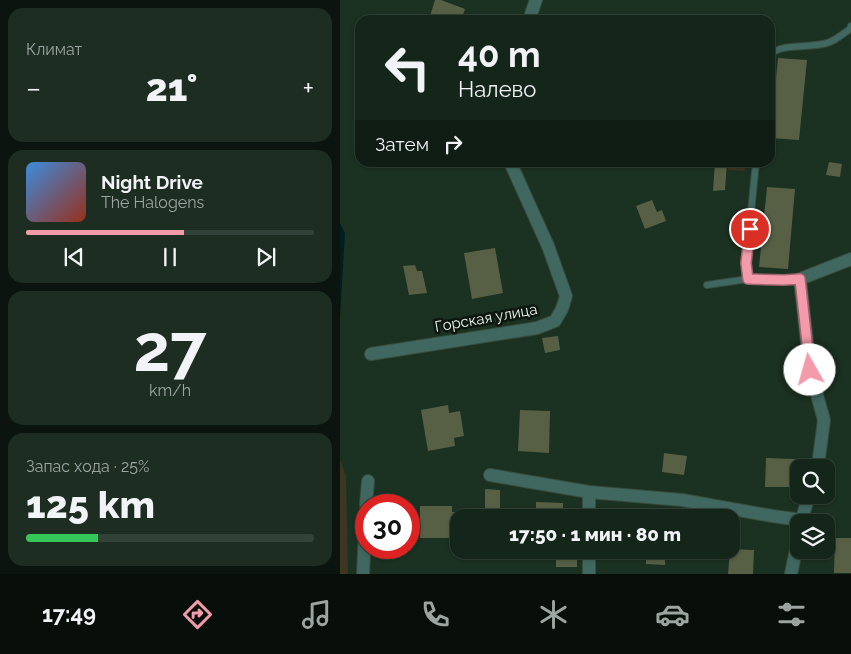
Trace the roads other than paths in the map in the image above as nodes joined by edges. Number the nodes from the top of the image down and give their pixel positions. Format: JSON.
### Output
{"nodes":[{"id":1,"x":536,"y":0,"type":"edge"},
{"id":2,"x":530,"y":15,"type":"edge"},
{"id":3,"x":851,"y":26,"type":"edge"},
{"id":4,"x":775,"y":51,"type":"edge"},
{"id":5,"x":512,"y":167,"type":"edge"},
{"id":6,"x":756,"y":167,"type":"edge"},
{"id":7,"x":851,"y":258,"type":"edge"},
{"id":8,"x":748,"y":279,"type":"junction"},
{"id":9,"x":800,"y":279,"type":"junction"},
{"id":10,"x":707,"y":285,"type":"dead end"},
{"id":11,"x":371,"y":354,"type":"dead end"},
{"id":12,"x":820,"y":459,"type":"edge"},
{"id":13,"x":490,"y":475,"type":"dead end"},
{"id":14,"x":368,"y":481,"type":"dead end"},
{"id":15,"x":589,"y":492,"type":"junction"},
{"id":16,"x":367,"y":494,"type":"edge"},
{"id":17,"x":589,"y":509,"type":"edge"},
{"id":18,"x":790,"y":519,"type":"edge"},
{"id":19,"x":364,"y":559,"type":"edge"},
{"id":20,"x":589,"y":559,"type":"edge"},
{"id":21,"x":794,"y":559,"type":"edge"},
{"id":22,"x":363,"y":574,"type":"edge"},
{"id":23,"x":589,"y":574,"type":"edge"},
{"id":24,"x":791,"y":574,"type":"edge"}],
"edges":[{"from":1,"to":2,"type":"street"},
{"from":3,"to":4,"type":"lane"},
{"from":5,"to":11,"type":"street","name":"Горская улица"},
{"from":6,"to":8,"type":"lane"},
{"from":7,"to":9,"type":"street"},
{"from":8,"to":9,"type":"lane"},
{"from":8,"to":10,"type":"lane"},
{"from":9,"to":12,"type":"street"},
{"from":13,"to":15,"type":"street"},
{"from":14,"to":16,"type":"street"},
{"from":15,"to":17,"type":"street"},
{"from":15,"to":18,"type":"street"},
{"from":19,"to":22,"type":"street"},
{"from":20,"to":23,"type":"street"},
{"from":21,"to":24,"type":"street"}]}
